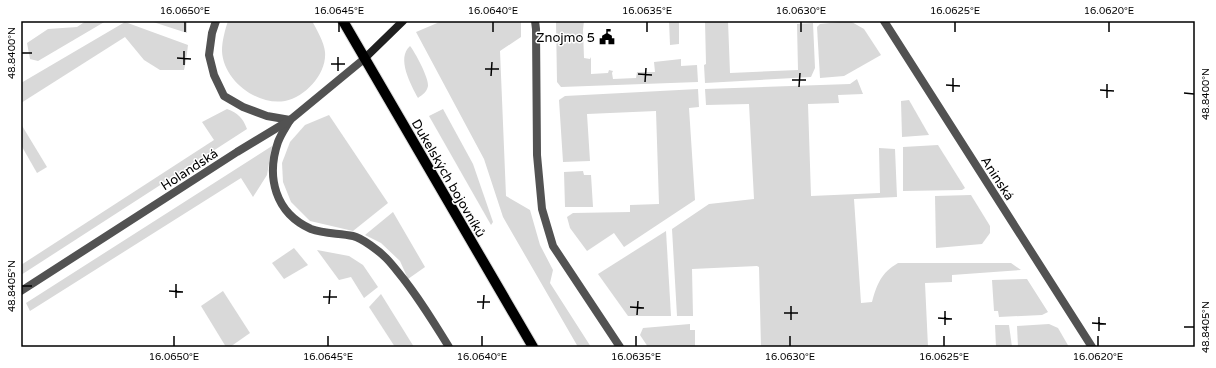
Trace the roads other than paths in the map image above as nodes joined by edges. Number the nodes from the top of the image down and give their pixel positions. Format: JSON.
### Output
{"nodes":[{"id":1,"x":216,"y":21,"type":"edge"},
{"id":2,"x":343,"y":21,"type":"edge"},
{"id":3,"x":403,"y":21,"type":"edge"},
{"id":4,"x":535,"y":21,"type":"edge"},
{"id":5,"x":884,"y":21,"type":"edge"},
{"id":6,"x":364,"y":59,"type":"junction"},
{"id":7,"x":290,"y":120,"type":"junction"},
{"id":8,"x":21,"y":291,"type":"edge"},
{"id":9,"x":449,"y":347,"type":"edge"},
{"id":10,"x":533,"y":347,"type":"edge"},
{"id":11,"x":620,"y":347,"type":"edge"},
{"id":12,"x":1092,"y":347,"type":"edge"}],
"edges":[{"from":1,"to":7,"type":"street"},
{"from":2,"to":6,"type":"main road","name":"Dukelských bojovníků"},
{"from":3,"to":6,"type":"street"},
{"from":4,"to":11,"type":"street"},
{"from":5,"to":12,"type":"street","name":"Aninská"},
{"from":6,"to":7,"type":"street","name":"Holandská"},
{"from":6,"to":10,"type":"main road","name":"Dukelských bojovníků"},
{"from":7,"to":8,"type":"street","name":"Holandská"},
{"from":7,"to":9,"type":"street"}]}
